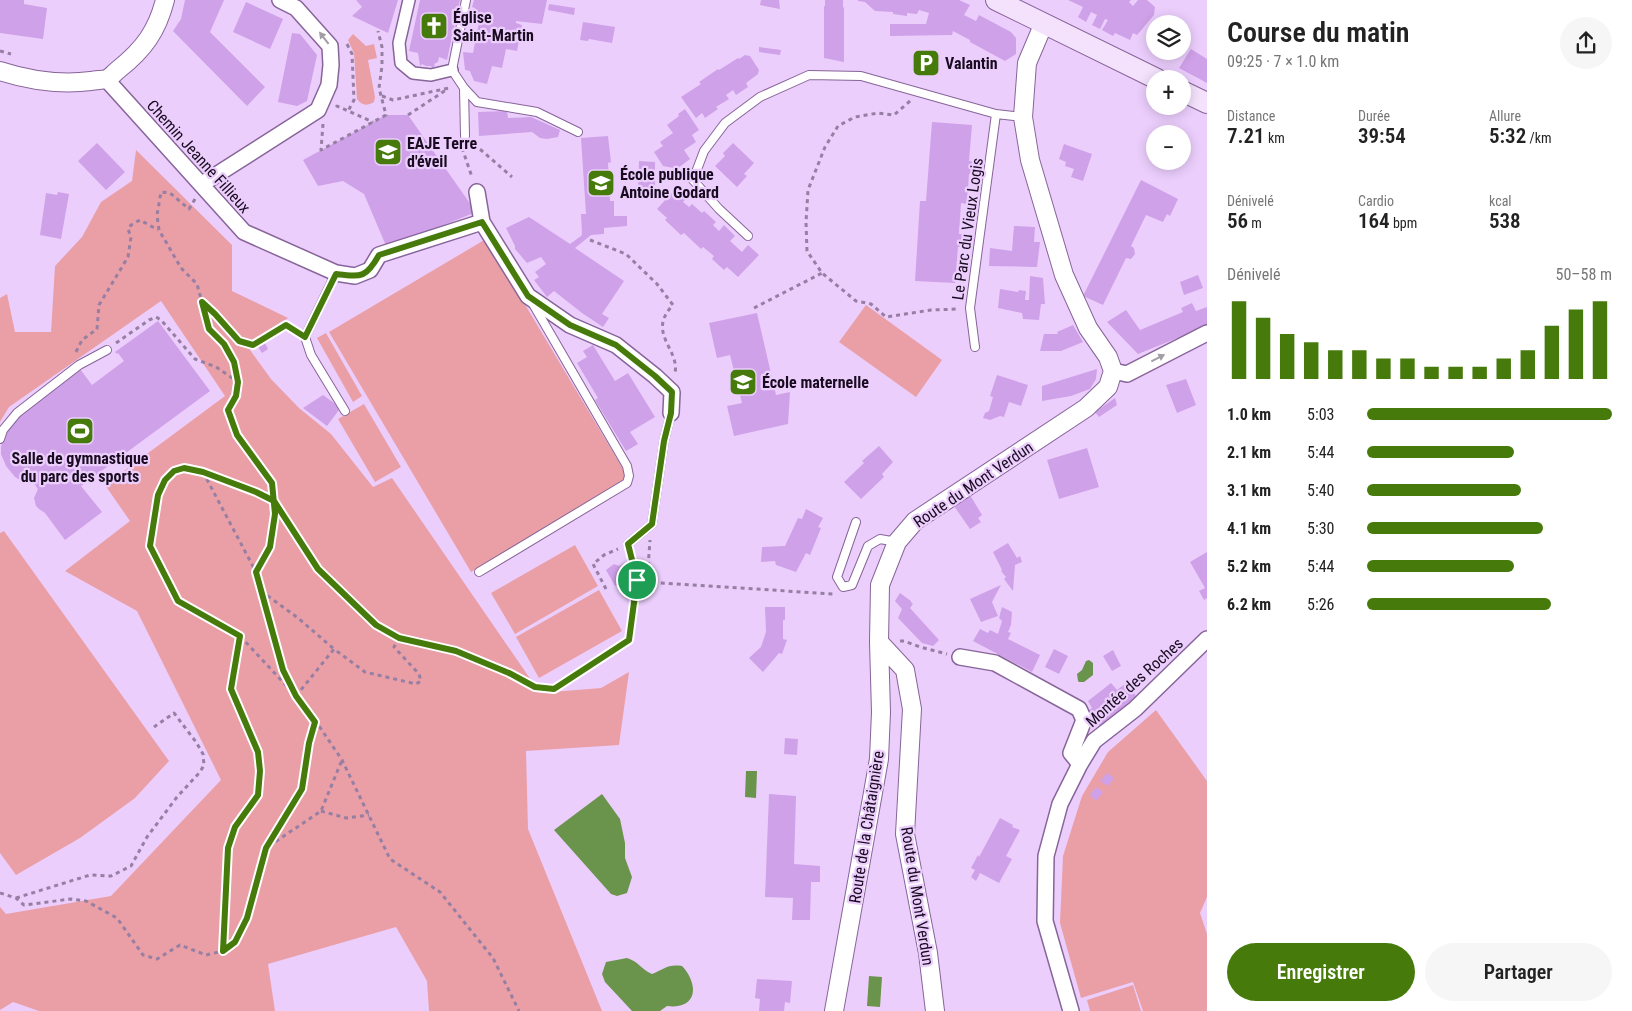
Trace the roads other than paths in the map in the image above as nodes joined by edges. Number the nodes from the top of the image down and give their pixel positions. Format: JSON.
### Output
{"nodes":[{"id":1,"x":165,"y":0,"type":"edge"},
{"id":2,"x":280,"y":0,"type":"edge"},
{"id":3,"x":409,"y":0,"type":"edge"},
{"id":4,"x":466,"y":0,"type":"edge"},
{"id":5,"x":996,"y":0,"type":"edge"},
{"id":6,"x":1019,"y":6,"type":"edge"},
{"id":7,"x":1044,"y":23,"type":"junction"},
{"id":8,"x":452,"y":70,"type":"junction"},
{"id":9,"x":0,"y":71,"type":"edge"},
{"id":10,"x":1146,"y":74,"type":"edge"},
{"id":11,"x":106,"y":79,"type":"junction"},
{"id":12,"x":464,"y":88,"type":"junction"},
{"id":13,"x":1191,"y":95,"type":"edge"},
{"id":14,"x":1207,"y":103,"type":"edge"},
{"id":15,"x":996,"y":114,"type":"junction"},
{"id":16,"x":1023,"y":116,"type":"junction"},
{"id":17,"x":578,"y":132,"type":"dead end"},
{"id":18,"x":466,"y":136,"type":"road end"},
{"id":19,"x":202,"y":184,"type":"junction"},
{"id":20,"x":477,"y":192,"type":"road end"},
{"id":21,"x":482,"y":222,"type":"junction"},
{"id":22,"x":748,"y":236,"type":"dead end"},
{"id":23,"x":336,"y":274,"type":"junction"},
{"id":24,"x":528,"y":296,"type":"junction"},
{"id":25,"x":1207,"y":333,"type":"edge"},
{"id":26,"x":975,"y":347,"type":"dead end"},
{"id":27,"x":106,"y":350,"type":"road end"},
{"id":28,"x":1113,"y":371,"type":"junction"},
{"id":29,"x":345,"y":411,"type":"dead end"},
{"id":30,"x":671,"y":413,"type":"joint"},
{"id":31,"x":0,"y":439,"type":"edge"},
{"id":32,"x":856,"y":522,"type":"dead end"},
{"id":33,"x":897,"y":542,"type":"junction"},
{"id":34,"x":628,"y":544,"type":"road end"},
{"id":35,"x":479,"y":572,"type":"dead end"},
{"id":36,"x":1207,"y":639,"type":"edge"},
{"id":37,"x":879,"y":642,"type":"junction"},
{"id":38,"x":960,"y":658,"type":"road end"},
{"id":39,"x":1080,"y":764,"type":"junction"},
{"id":40,"x":834,"y":1011,"type":"edge"},
{"id":41,"x":935,"y":1011,"type":"edge"},
{"id":42,"x":1070,"y":1011,"type":"edge"}],
"edges":[{"from":1,"to":11,"type":"street"},
{"from":19,"to":2,"type":"street","one_way":true},
{"from":3,"to":8,"type":"street"},
{"from":4,"to":8,"type":"lane"},
{"from":5,"to":6,"type":"main road"},
{"from":6,"to":7,"type":"main road"},
{"from":7,"to":10,"type":"main road"},
{"from":7,"to":16,"type":"street"},
{"from":8,"to":12,"type":"lane"},
{"from":9,"to":11,"type":"street"},
{"from":11,"to":19,"type":"street","name":"Chemin Jeanne Fillieux"},
{"from":12,"to":17,"type":"lane"},
{"from":12,"to":18,"type":"lane"},
{"from":13,"to":14,"type":"main road"},
{"from":15,"to":16,"type":"lane"},
{"from":15,"to":22,"type":"lane"},
{"from":15,"to":26,"type":"lane","name":"Le Parc du Vieux Logis"},
{"from":16,"to":28,"type":"street"},
{"from":19,"to":23,"type":"street","name":"Chemin Jeanne Fillieux"},
{"from":20,"to":21,"type":"street"},
{"from":21,"to":23,"type":"street","name":"Chemin Jeanne Fillieux"},
{"from":21,"to":24,"type":"street"},
{"from":23,"to":29,"type":"lane"},
{"from":24,"to":30,"type":"street"},
{"from":24,"to":35,"type":"lane"},
{"from":28,"to":25,"type":"street","one_way":true},
{"from":27,"to":31,"type":"lane"},
{"from":28,"to":33,"type":"street","name":"Route du Mont Verdun"},
{"from":30,"to":34,"type":"lane"},
{"from":32,"to":33,"type":"lane"},
{"from":33,"to":37,"type":"street","name":"Route du Mont Verdun"},
{"from":36,"to":39,"type":"street","name":"Montée des Roches"},
{"from":37,"to":40,"type":"street","name":"Route de la Châtaignière"},
{"from":37,"to":41,"type":"street","name":"Route du Mont Verdun"},
{"from":38,"to":39,"type":"street"},
{"from":39,"to":42,"type":"street","name":"Montée des Roches"}]}
